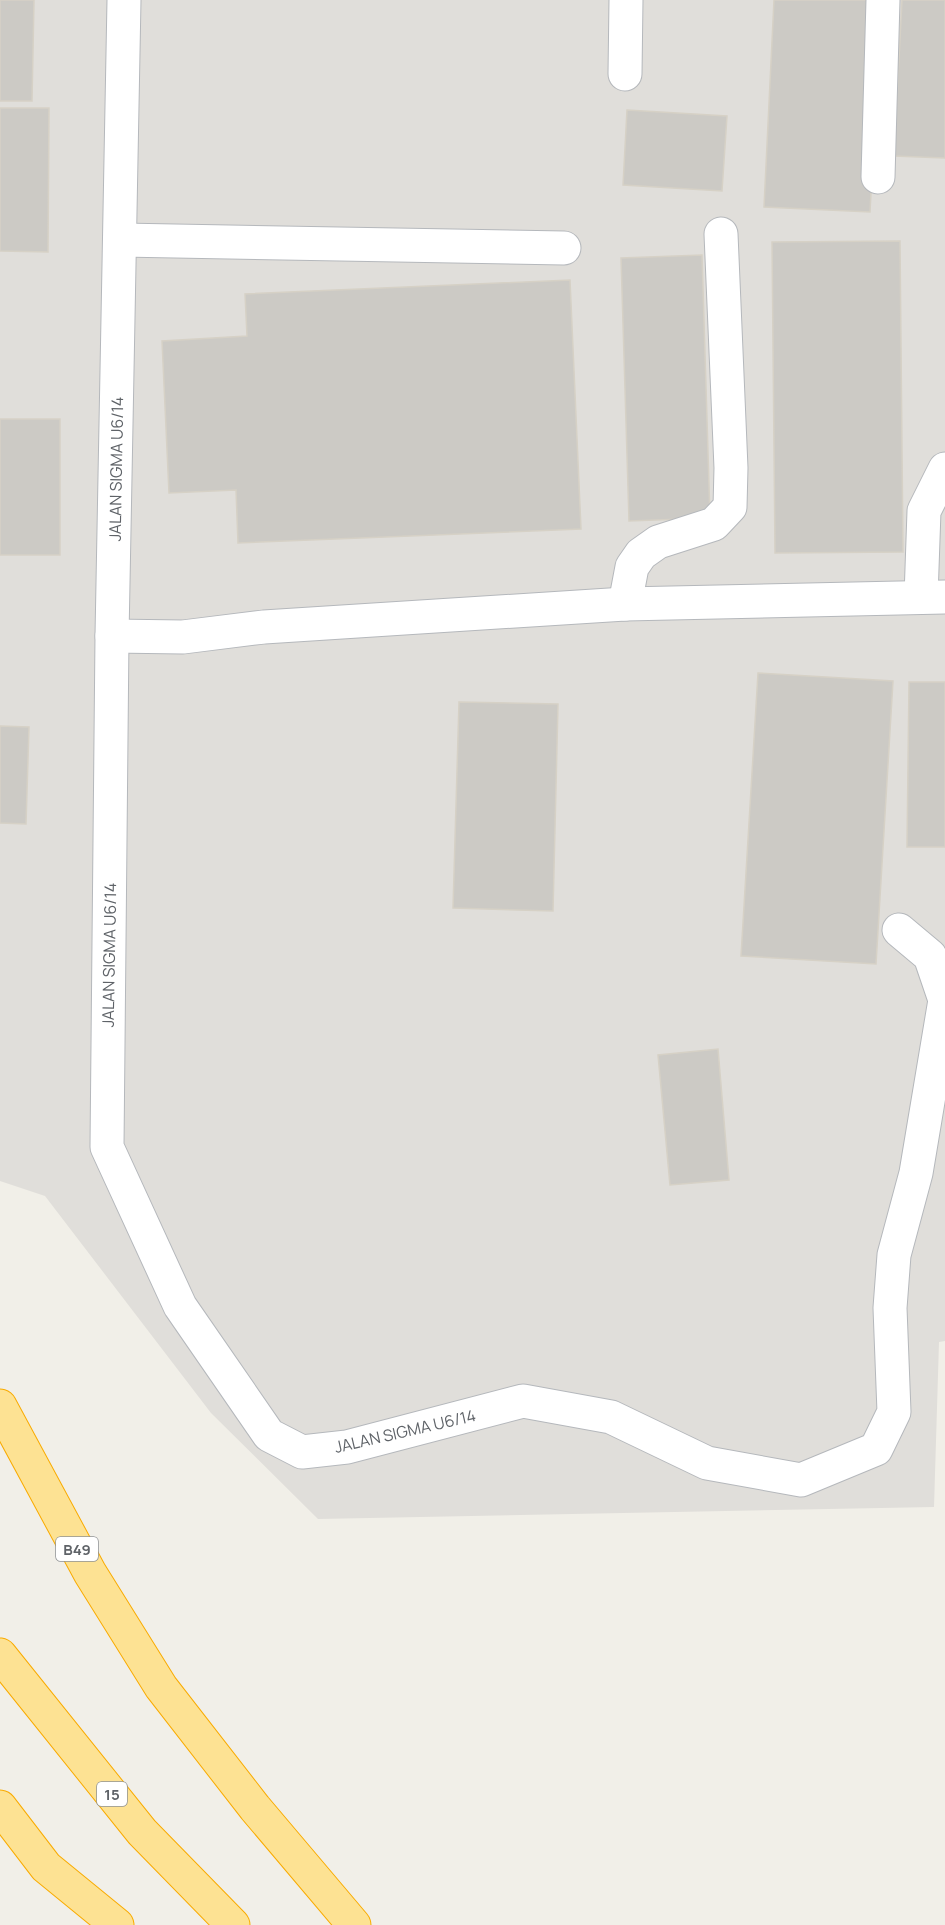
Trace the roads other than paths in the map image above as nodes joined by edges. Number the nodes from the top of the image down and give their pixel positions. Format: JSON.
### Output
{"nodes":[{"id":1,"x":124,"y":0,"type":"edge"},
{"id":2,"x":626,"y":0,"type":"edge"},
{"id":3,"x":883,"y":0,"type":"edge"},
{"id":4,"x":625,"y":74,"type":"dead end"},
{"id":5,"x":878,"y":177,"type":"dead end"},
{"id":6,"x":721,"y":234,"type":"dead end"},
{"id":7,"x":121,"y":240,"type":"junction"},
{"id":8,"x":564,"y":248,"type":"dead end"},
{"id":9,"x":945,"y":469,"type":"edge"},
{"id":10,"x":933,"y":597,"type":"edge"},
{"id":11,"x":625,"y":604,"type":"junction"},
{"id":12,"x":112,"y":636,"type":"junction"},
{"id":13,"x":898,"y":930,"type":"dead end"},
{"id":14,"x":0,"y":1406,"type":"edge"},
{"id":15,"x":0,"y":1655,"type":"edge"},
{"id":16,"x":0,"y":1807,"type":"edge"},
{"id":17,"x":0,"y":1846,"type":"edge"},
{"id":18,"x":46,"y":1867,"type":"junction"},
{"id":19,"x":117,"y":1925,"type":"edge"},
{"id":20,"x":233,"y":1925,"type":"edge"},
{"id":21,"x":354,"y":1925,"type":"edge"}],
"edges":[{"from":1,"to":7,"type":"street","name":"JALAN SIGMA U6/14"},
{"from":2,"to":4,"type":"street"},
{"from":3,"to":5,"type":"street"},
{"from":6,"to":11,"type":"street"},
{"from":7,"to":8,"type":"street"},
{"from":7,"to":12,"type":"street","name":"JALAN SIGMA U6/14"},
{"from":9,"to":10,"type":"street"},
{"from":10,"to":11,"type":"street"},
{"from":11,"to":12,"type":"street"},
{"from":12,"to":13,"type":"street","name":"JALAN SIGMA U6/14"},
{"from":14,"to":21,"type":"highway","number":"B49"},
{"from":15,"to":20,"type":"highway","number":"15"},
{"from":16,"to":18,"type":"highway"},
{"from":17,"to":18,"type":"highway"},
{"from":18,"to":19,"type":"highway"}]}
